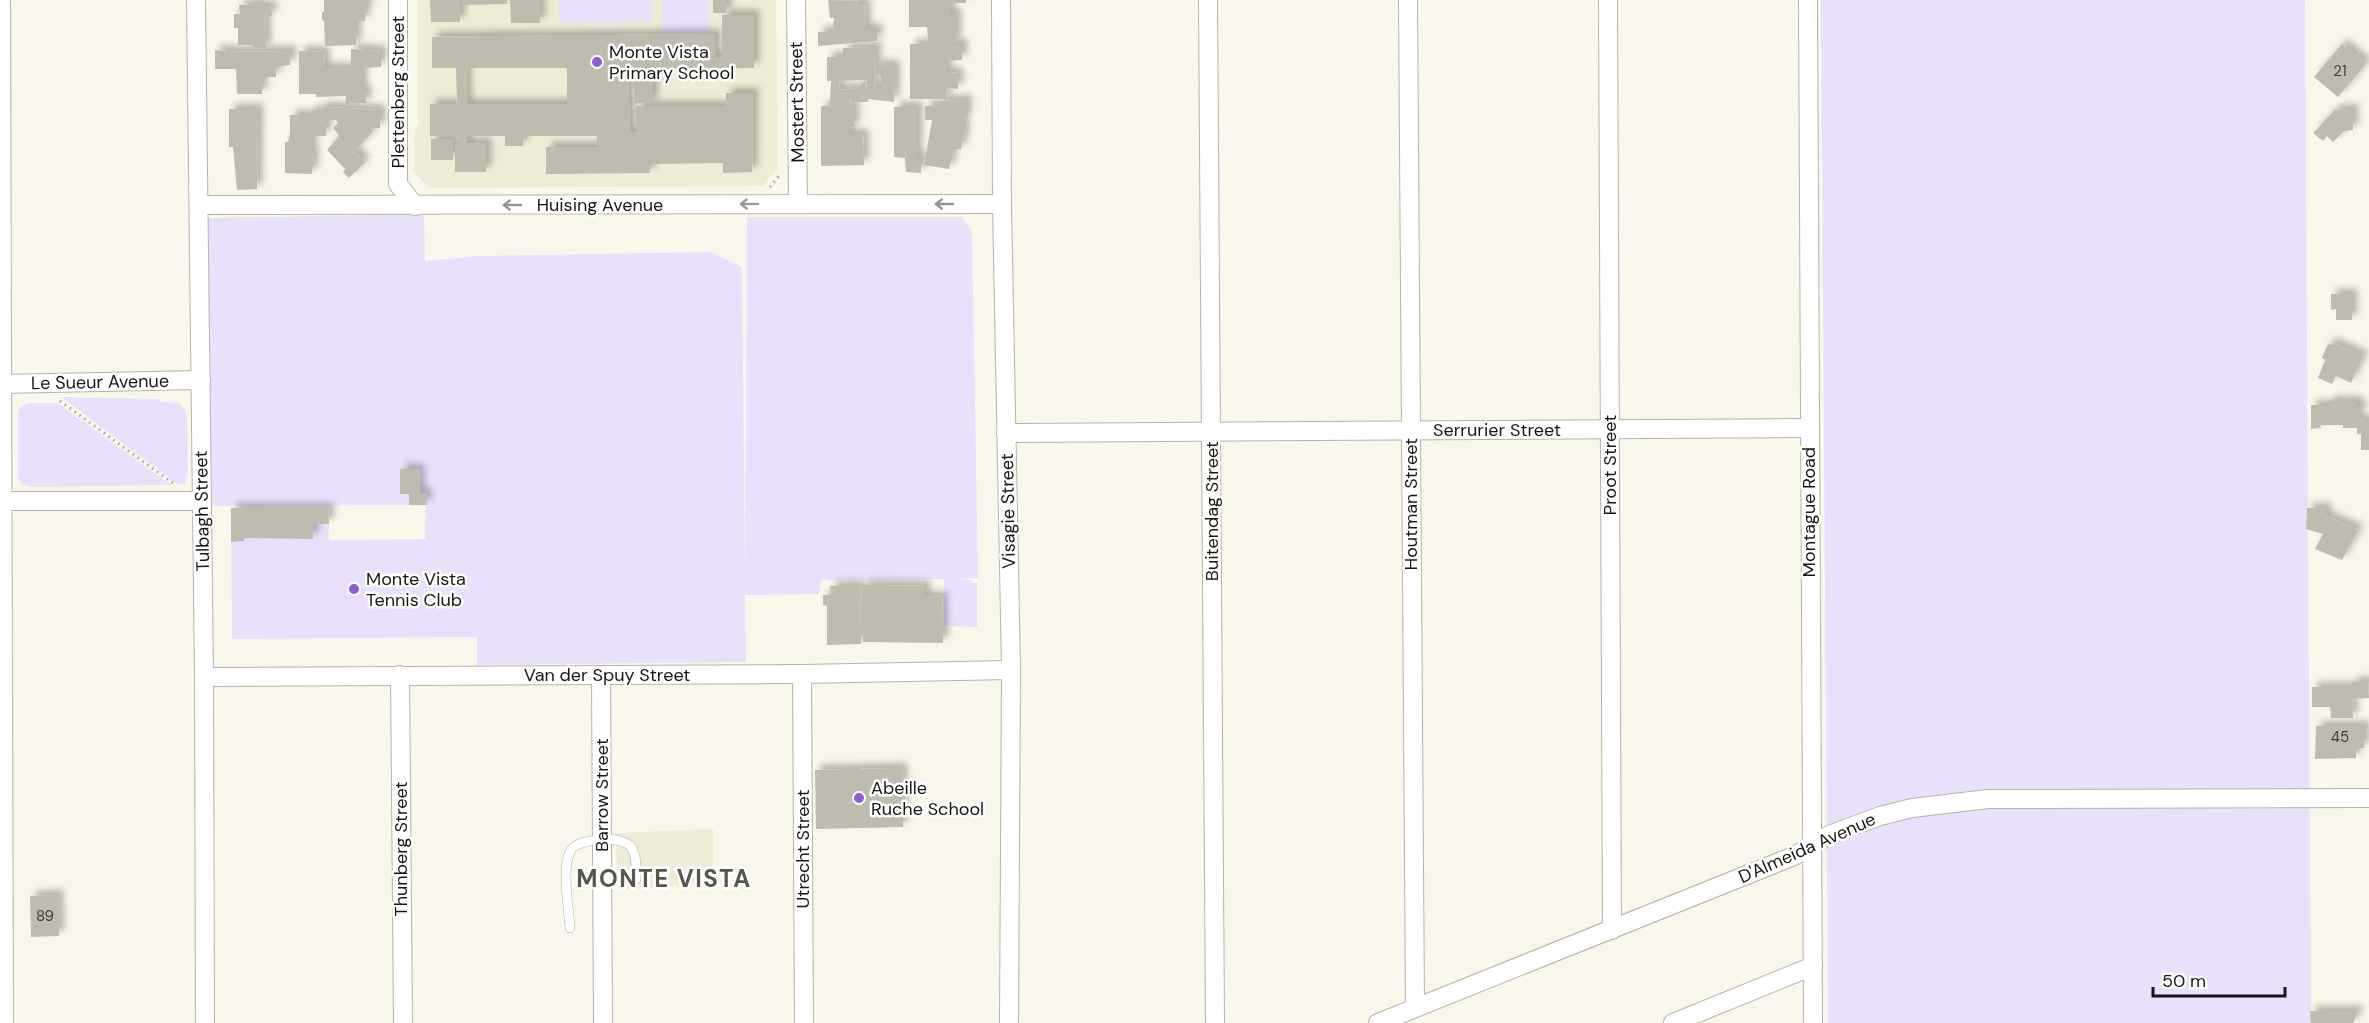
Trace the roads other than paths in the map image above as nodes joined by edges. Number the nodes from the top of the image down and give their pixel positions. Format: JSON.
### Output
{"nodes":[{"id":1,"x":1,"y":0,"type":"edge"},
{"id":2,"x":196,"y":0,"type":"edge"},
{"id":3,"x":398,"y":0,"type":"edge"},
{"id":4,"x":796,"y":0,"type":"edge"},
{"id":5,"x":1001,"y":0,"type":"edge"},
{"id":6,"x":1208,"y":0,"type":"edge"},
{"id":7,"x":1408,"y":0,"type":"edge"},
{"id":8,"x":1608,"y":0,"type":"edge"},
{"id":9,"x":1808,"y":0,"type":"edge"},
{"id":10,"x":399,"y":184,"type":"junction"},
{"id":11,"x":798,"y":203,"type":"junction"},
{"id":12,"x":1002,"y":204,"type":"junction"},
{"id":13,"x":199,"y":205,"type":"junction"},
{"id":14,"x":376,"y":206,"type":"junction"},
{"id":15,"x":415,"y":206,"type":"junction"},
{"id":16,"x":201,"y":380,"type":"junction"},
{"id":17,"x":1,"y":384,"type":"edge"},
{"id":18,"x":1808,"y":428,"type":"junction"},
{"id":19,"x":1610,"y":429,"type":"junction"},
{"id":20,"x":1411,"y":431,"type":"junction"},
{"id":21,"x":1212,"y":432,"type":"junction"},
{"id":22,"x":1006,"y":433,"type":"junction"},
{"id":23,"x":3,"y":501,"type":"junction"},
{"id":24,"x":201,"y":501,"type":"junction"},
{"id":25,"x":1011,"y":670,"type":"junction"},
{"id":26,"x":802,"y":674,"type":"junction"},
{"id":27,"x":400,"y":675,"type":"junction"},
{"id":28,"x":601,"y":675,"type":"junction"},
{"id":29,"x":204,"y":677,"type":"junction"},
{"id":30,"x":2369,"y":798,"type":"edge"},
{"id":31,"x":603,"y":840,"type":"junction"},
{"id":32,"x":1811,"y":846,"type":"junction"},
{"id":33,"x":636,"y":879,"type":"dead end"},
{"id":34,"x":570,"y":928,"type":"dead end"},
{"id":35,"x":1612,"y":930,"type":"junction"},
{"id":36,"x":1813,"y":966,"type":"junction"},
{"id":37,"x":1414,"y":1008,"type":"junction"},
{"id":38,"x":4,"y":1023,"type":"edge"},
{"id":39,"x":205,"y":1023,"type":"edge"},
{"id":40,"x":403,"y":1023,"type":"edge"},
{"id":41,"x":603,"y":1023,"type":"edge"},
{"id":42,"x":804,"y":1023,"type":"edge"},
{"id":43,"x":1009,"y":1023,"type":"edge"},
{"id":44,"x":1215,"y":1023,"type":"edge"},
{"id":45,"x":1378,"y":1023,"type":"edge"},
{"id":46,"x":1673,"y":1023,"type":"edge"},
{"id":47,"x":1813,"y":1023,"type":"edge"}],
"edges":[{"from":1,"to":17,"type":"street"},
{"from":2,"to":13,"type":"street","name":"Tulbagh Street"},
{"from":3,"to":10,"type":"street","name":"Plettenberg Street"},
{"from":4,"to":11,"type":"street","name":"Mostert Street"},
{"from":5,"to":12,"type":"street","name":"Visagie Street"},
{"from":6,"to":21,"type":"street","name":"Buitendag Street"},
{"from":7,"to":20,"type":"street","name":"Houtman Street"},
{"from":8,"to":19,"type":"street","name":"Proot Street"},
{"from":9,"to":18,"type":"street","name":"Montague Road"},
{"from":10,"to":14,"type":"street","name":"Plettenberg Street"},
{"from":10,"to":15,"type":"street","name":"Plettenberg Street"},
{"from":12,"to":11,"type":"street","name":"Huising Avenue","one_way":true},
{"from":11,"to":15,"type":"street","name":"Huising Avenue","one_way":true},
{"from":12,"to":22,"type":"street","name":"Visagie Street"},
{"from":13,"to":14,"type":"street","name":"Huising Avenue"},
{"from":13,"to":16,"type":"street","name":"Tulbagh Street"},
{"from":14,"to":15,"type":"street","name":"Huising Avenue"},
{"from":16,"to":17,"type":"street","name":"Le Sueur Avenue"},
{"from":16,"to":24,"type":"street","name":"Tulbagh Street"},
{"from":17,"to":23,"type":"street"},
{"from":18,"to":19,"type":"street","name":"Serrurier Street"},
{"from":18,"to":32,"type":"street","name":"Montague Road"},
{"from":19,"to":20,"type":"street","name":"Serrurier Street"},
{"from":19,"to":35,"type":"street","name":"Proot Street"},
{"from":20,"to":21,"type":"street","name":"Serrurier Street"},
{"from":20,"to":37,"type":"street","name":"Houtman Street"},
{"from":21,"to":22,"type":"street","name":"Serrurier Street"},
{"from":21,"to":44,"type":"street","name":"Buitendag Street"},
{"from":22,"to":25,"type":"street","name":"Visagie Street"},
{"from":23,"to":24,"type":"street"},
{"from":23,"to":38,"type":"street"},
{"from":24,"to":29,"type":"street","name":"Tulbagh Street"},
{"from":25,"to":26,"type":"street","name":"Van der Spuy Street"},
{"from":25,"to":43,"type":"street","name":"Visagie Street"},
{"from":26,"to":28,"type":"street","name":"Van der Spuy Street"},
{"from":26,"to":42,"type":"street","name":"Utrecht Street"},
{"from":27,"to":28,"type":"street","name":"Van der Spuy Street"},
{"from":27,"to":29,"type":"street","name":"Van der Spuy Street"},
{"from":27,"to":40,"type":"street","name":"Thunberg Street"},
{"from":28,"to":31,"type":"street","name":"Barrow Street"},
{"from":29,"to":39,"type":"street","name":"Tulbagh Street"},
{"from":30,"to":32,"type":"street","name":"D'Almeida Avenue"},
{"from":31,"to":33,"type":"lane"},
{"from":31,"to":34,"type":"lane"},
{"from":31,"to":41,"type":"street","name":"Barrow Street"},
{"from":32,"to":35,"type":"street","name":"D'Almeida Avenue"},
{"from":32,"to":36,"type":"street","name":"Montague Road"},
{"from":35,"to":37,"type":"street","name":"D'Almeida Avenue"},
{"from":36,"to":46,"type":"street"},
{"from":36,"to":47,"type":"street","name":"Montague Road"},
{"from":37,"to":45,"type":"street","name":"D'Almeida Avenue"}]}
